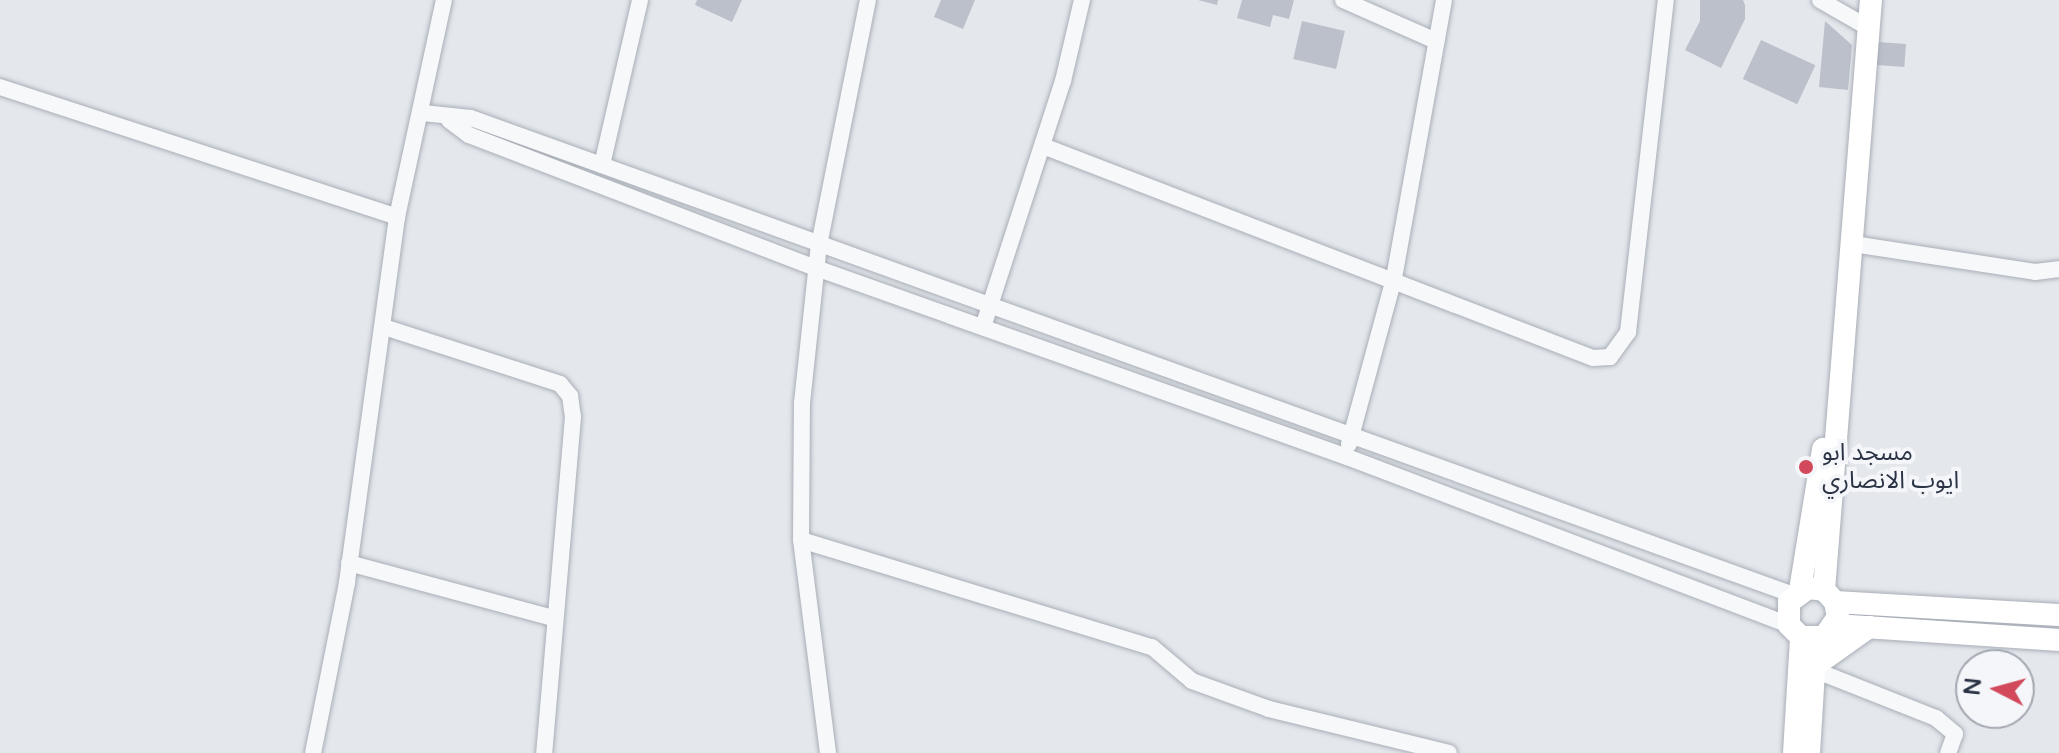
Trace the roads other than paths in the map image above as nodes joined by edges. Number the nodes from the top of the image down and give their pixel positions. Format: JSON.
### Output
{"nodes":[{"id":1,"x":444,"y":0,"type":"edge"},
{"id":2,"x":640,"y":0,"type":"edge"},
{"id":3,"x":868,"y":0,"type":"edge"},
{"id":4,"x":1082,"y":0,"type":"edge"},
{"id":5,"x":1343,"y":0,"type":"edge"},
{"id":6,"x":1444,"y":0,"type":"edge"},
{"id":7,"x":1666,"y":0,"type":"edge"},
{"id":8,"x":1820,"y":0,"type":"edge"},
{"id":9,"x":1871,"y":0,"type":"edge"},
{"id":10,"x":1867,"y":27,"type":"junction"},
{"id":11,"x":1436,"y":41,"type":"junction"},
{"id":12,"x":0,"y":87,"type":"edge"},
{"id":13,"x":423,"y":113,"type":"junction"},
{"id":14,"x":449,"y":120,"type":"junction"},
{"id":15,"x":1043,"y":146,"type":"junction"},
{"id":16,"x":602,"y":165,"type":"junction"},
{"id":17,"x":1855,"y":178,"type":"junction"},
{"id":18,"x":397,"y":217,"type":"junction"},
{"id":19,"x":1853,"y":244,"type":"junction"},
{"id":20,"x":819,"y":245,"type":"junction"},
{"id":21,"x":816,"y":268,"type":"junction"},
{"id":22,"x":2059,"y":269,"type":"edge"},
{"id":23,"x":1394,"y":278,"type":"junction"},
{"id":24,"x":991,"y":304,"type":"junction"},
{"id":25,"x":384,"y":327,"type":"junction"},
{"id":26,"x":983,"y":327,"type":"junction"},
{"id":27,"x":1351,"y":435,"type":"junction"},
{"id":28,"x":1347,"y":457,"type":"junction"},
{"id":29,"x":801,"y":540,"type":"junction"},
{"id":30,"x":349,"y":563,"type":"junction"},
{"id":31,"x":1826,"y":567,"type":"junction"},
{"id":32,"x":1797,"y":593,"type":"junction"},
{"id":33,"x":1830,"y":596,"type":"junction"},
{"id":34,"x":1868,"y":604,"type":"junction"},
{"id":35,"x":2059,"y":615,"type":"edge"},
{"id":36,"x":553,"y":618,"type":"junction"},
{"id":37,"x":1835,"y":625,"type":"junction"},
{"id":38,"x":1869,"y":627,"type":"junction"},
{"id":39,"x":1802,"y":634,"type":"junction"},
{"id":40,"x":2059,"y":640,"type":"edge"},
{"id":41,"x":1810,"y":666,"type":"junction"},
{"id":42,"x":313,"y":753,"type":"edge"},
{"id":43,"x":544,"y":753,"type":"edge"},
{"id":44,"x":828,"y":753,"type":"edge"},
{"id":45,"x":1449,"y":753,"type":"edge"},
{"id":46,"x":1794,"y":753,"type":"edge"},
{"id":47,"x":1809,"y":753,"type":"edge"},
{"id":48,"x":1948,"y":753,"type":"edge"}],
"edges":[{"from":1,"to":13,"type":"street"},
{"from":2,"to":16,"type":"street"},
{"from":3,"to":20,"type":"street"},
{"from":4,"to":15,"type":"street"},
{"from":5,"to":11,"type":"street"},
{"from":6,"to":11,"type":"street"},
{"from":7,"to":23,"type":"street"},
{"from":8,"to":10,"type":"street"},
{"from":9,"to":10,"type":"street"},
{"from":10,"to":17,"type":"street"},
{"from":11,"to":23,"type":"street"},
{"from":12,"to":18,"type":"street"},
{"from":13,"to":14,"type":"street"},
{"from":13,"to":18,"type":"street"},
{"from":14,"to":16,"type":"street"},
{"from":14,"to":21,"type":"street"},
{"from":15,"to":23,"type":"street"},
{"from":15,"to":24,"type":"street"},
{"from":16,"to":20,"type":"street"},
{"from":17,"to":19,"type":"street"},
{"from":17,"to":32,"type":"street"},
{"from":18,"to":25,"type":"street"},
{"from":19,"to":22,"type":"street"},
{"from":19,"to":31,"type":"street"},
{"from":20,"to":21,"type":"street"},
{"from":20,"to":24,"type":"street"},
{"from":21,"to":26,"type":"street"},
{"from":21,"to":29,"type":"street"},
{"from":23,"to":27,"type":"street"},
{"from":24,"to":26,"type":"street"},
{"from":24,"to":27,"type":"street"},
{"from":25,"to":30,"type":"street"},
{"from":25,"to":36,"type":"street"},
{"from":26,"to":28,"type":"street"},
{"from":27,"to":28,"type":"street"},
{"from":27,"to":32,"type":"street"},
{"from":28,"to":39,"type":"street"},
{"from":29,"to":44,"type":"street"},
{"from":29,"to":45,"type":"street"},
{"from":30,"to":36,"type":"street"},
{"from":30,"to":42,"type":"street"},
{"from":31,"to":33,"type":"street"},
{"from":31,"to":34,"type":"street"},
{"from":32,"to":33,"type":"street"},
{"from":32,"to":39,"type":"street"},
{"from":33,"to":34,"type":"street"},
{"from":33,"to":37,"type":"street"},
{"from":34,"to":35,"type":"street"},
{"from":36,"to":43,"type":"street"},
{"from":37,"to":38,"type":"street"},
{"from":37,"to":39,"type":"street"},
{"from":38,"to":40,"type":"street"},
{"from":38,"to":41,"type":"street"},
{"from":39,"to":41,"type":"street"},
{"from":41,"to":46,"type":"street"},
{"from":41,"to":47,"type":"street"},
{"from":41,"to":48,"type":"street"}]}
